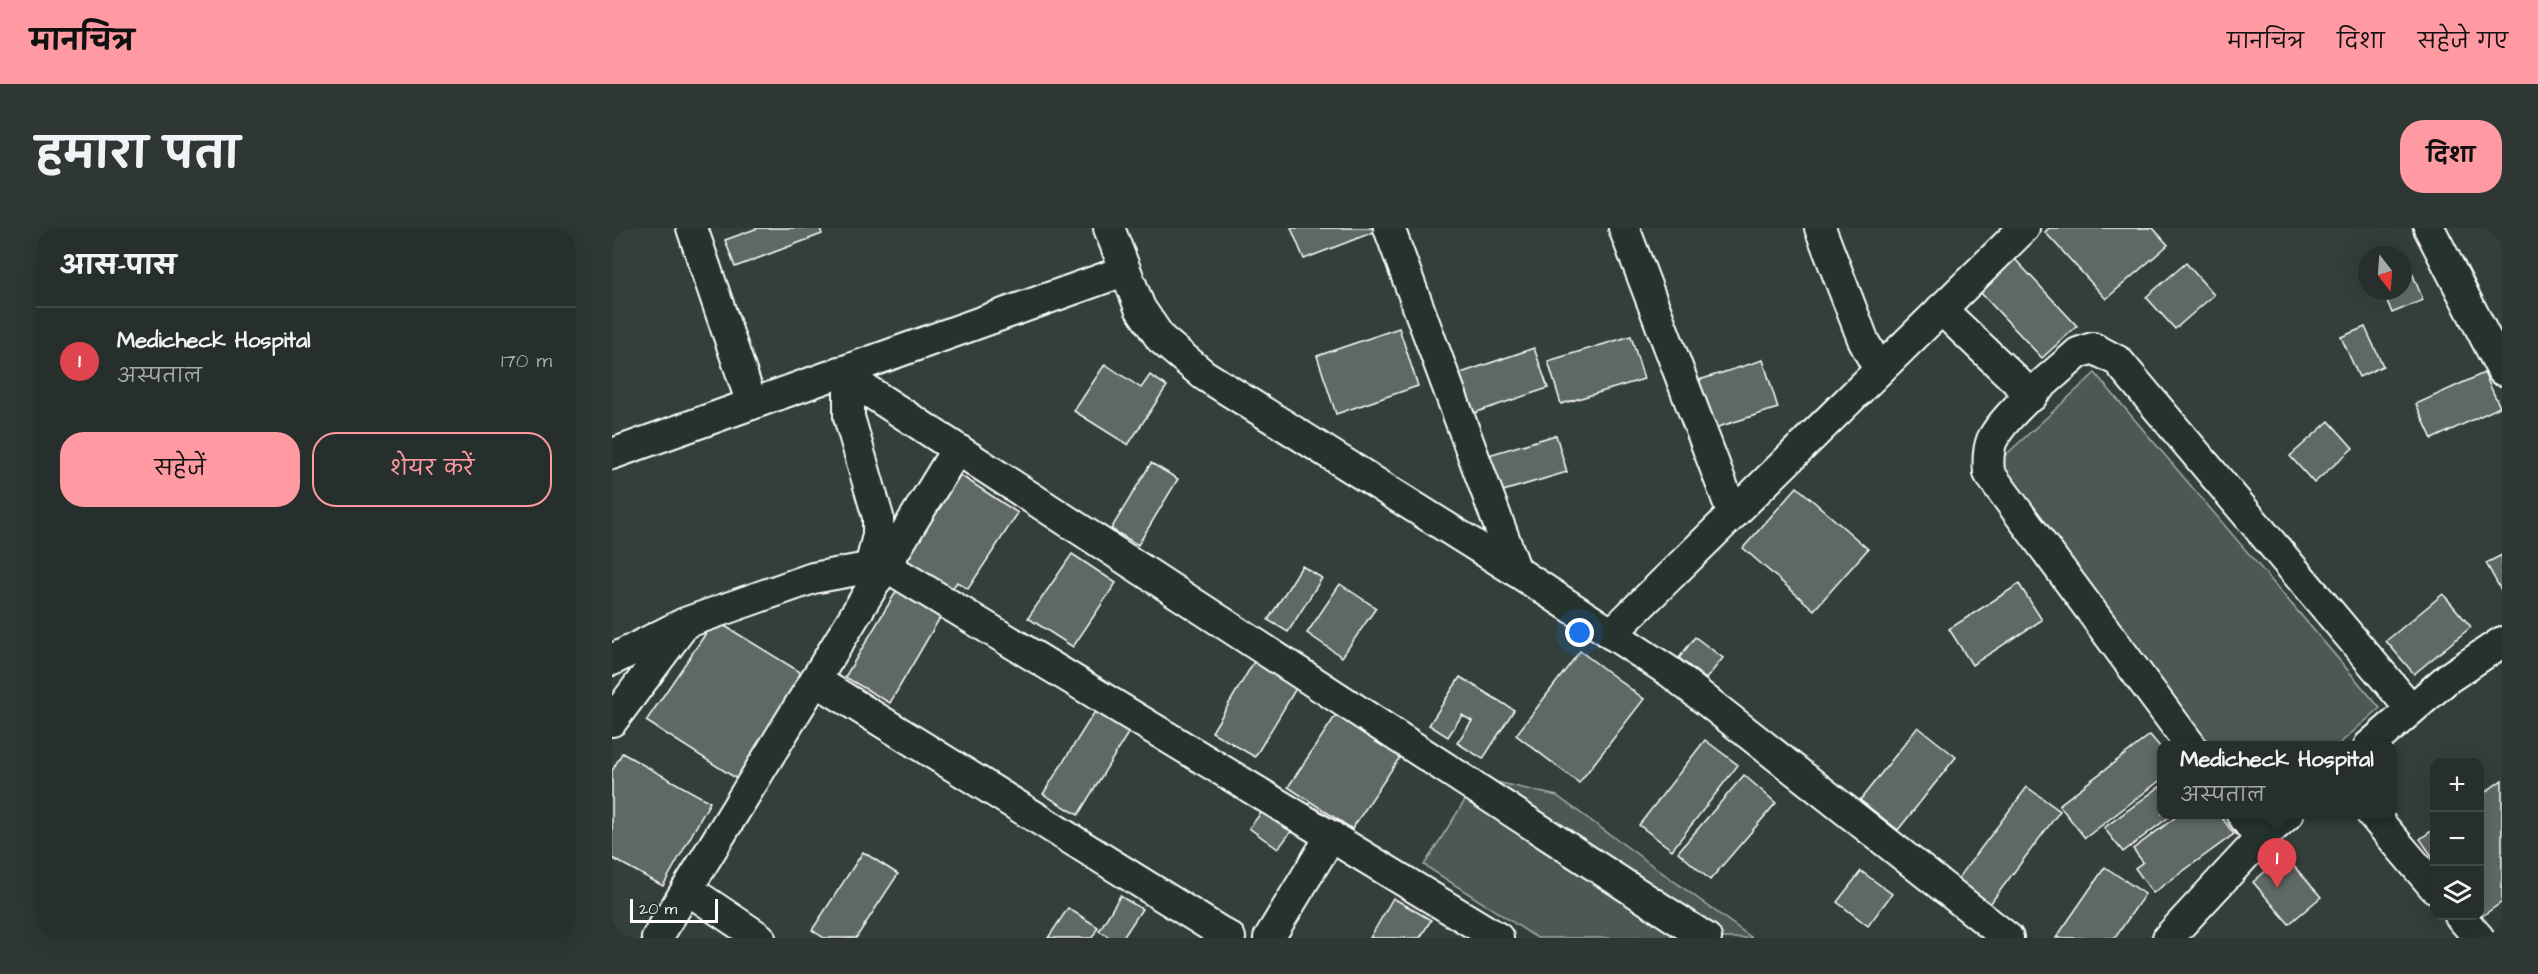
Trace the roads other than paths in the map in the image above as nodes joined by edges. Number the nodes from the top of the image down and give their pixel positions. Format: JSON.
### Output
{"nodes":[{"id":1,"x":692,"y":228,"type":"edge"},
{"id":2,"x":1109,"y":228,"type":"edge"},
{"id":3,"x":1389,"y":228,"type":"edge"},
{"id":4,"x":1624,"y":228,"type":"edge"},
{"id":5,"x":1820,"y":228,"type":"edge"},
{"id":6,"x":2024,"y":228,"type":"edge"},
{"id":7,"x":2429,"y":228,"type":"edge"},
{"id":8,"x":1124,"y":271,"type":"junction"},
{"id":9,"x":1941,"y":309,"type":"junction"},
{"id":10,"x":1880,"y":370,"type":"junction"},
{"id":11,"x":2502,"y":370,"type":"edge"},
{"id":12,"x":844,"y":376,"type":"junction"},
{"id":13,"x":2032,"y":396,"type":"junction"},
{"id":14,"x":752,"y":404,"type":"junction"},
{"id":15,"x":957,"y":448,"type":"junction"},
{"id":16,"x":612,"y":454,"type":"edge"},
{"id":17,"x":1733,"y":514,"type":"junction"},
{"id":18,"x":877,"y":567,"type":"junction"},
{"id":19,"x":1516,"y":571,"type":"junction"},
{"id":20,"x":685,"y":623,"type":"junction"},
{"id":21,"x":1611,"y":634,"type":"junction"},
{"id":22,"x":2502,"y":642,"type":"edge"},
{"id":23,"x":612,"y":660,"type":"edge"},
{"id":24,"x":815,"y":680,"type":"junction"},
{"id":25,"x":2411,"y":710,"type":"junction"},
{"id":26,"x":612,"y":721,"type":"edge"},
{"id":27,"x":2187,"y":741,"type":"edge"},
{"id":28,"x":2375,"y":741,"type":"edge"},
{"id":29,"x":2246,"y":819,"type":"edge"},
{"id":30,"x":2283,"y":819,"type":"edge"},
{"id":31,"x":2376,"y":819,"type":"edge"},
{"id":32,"x":1331,"y":836,"type":"junction"},
{"id":33,"x":2260,"y":839,"type":"junction"},
{"id":34,"x":2430,"y":882,"type":"edge"},
{"id":35,"x":687,"y":889,"type":"junction"},
{"id":36,"x":2464,"y":920,"type":"edge"},
{"id":37,"x":657,"y":938,"type":"edge"},
{"id":38,"x":760,"y":938,"type":"edge"},
{"id":39,"x":1230,"y":938,"type":"edge"},
{"id":40,"x":1269,"y":938,"type":"edge"},
{"id":41,"x":1498,"y":938,"type":"edge"},
{"id":42,"x":1706,"y":938,"type":"edge"},
{"id":43,"x":2008,"y":938,"type":"edge"},
{"id":44,"x":2168,"y":938,"type":"edge"},
{"id":45,"x":2479,"y":938,"type":"edge"}],
"edges":[{"from":1,"to":14,"type":"street"},
{"from":2,"to":8,"type":"street"},
{"from":3,"to":19,"type":"street"},
{"from":4,"to":17,"type":"street"},
{"from":5,"to":10,"type":"street"},
{"from":6,"to":9,"type":"street"},
{"from":7,"to":11,"type":"street"},
{"from":8,"to":12,"type":"street"},
{"from":8,"to":19,"type":"street"},
{"from":9,"to":10,"type":"street"},
{"from":9,"to":13,"type":"street"},
{"from":10,"to":17,"type":"street"},
{"from":12,"to":14,"type":"street"},
{"from":12,"to":15,"type":"street"},
{"from":12,"to":18,"type":"street"},
{"from":13,"to":25,"type":"street"},
{"from":13,"to":27,"type":"street"},
{"from":14,"to":16,"type":"street"},
{"from":15,"to":18,"type":"street"},
{"from":15,"to":42,"type":"street"},
{"from":17,"to":21,"type":"street"},
{"from":18,"to":20,"type":"street"},
{"from":18,"to":24,"type":"street"},
{"from":18,"to":32,"type":"street"},
{"from":19,"to":21,"type":"street"},
{"from":20,"to":23,"type":"street"},
{"from":20,"to":26,"type":"street"},
{"from":21,"to":43,"type":"street"},
{"from":22,"to":25,"type":"street"},
{"from":24,"to":35,"type":"street"},
{"from":24,"to":39,"type":"street"},
{"from":25,"to":28,"type":"street"},
{"from":29,"to":33,"type":"street"},
{"from":30,"to":33,"type":"street"},
{"from":31,"to":34,"type":"street"},
{"from":32,"to":40,"type":"street"},
{"from":32,"to":41,"type":"street"},
{"from":33,"to":44,"type":"street"},
{"from":35,"to":37,"type":"street"},
{"from":35,"to":38,"type":"street"},
{"from":36,"to":45,"type":"street"}]}
